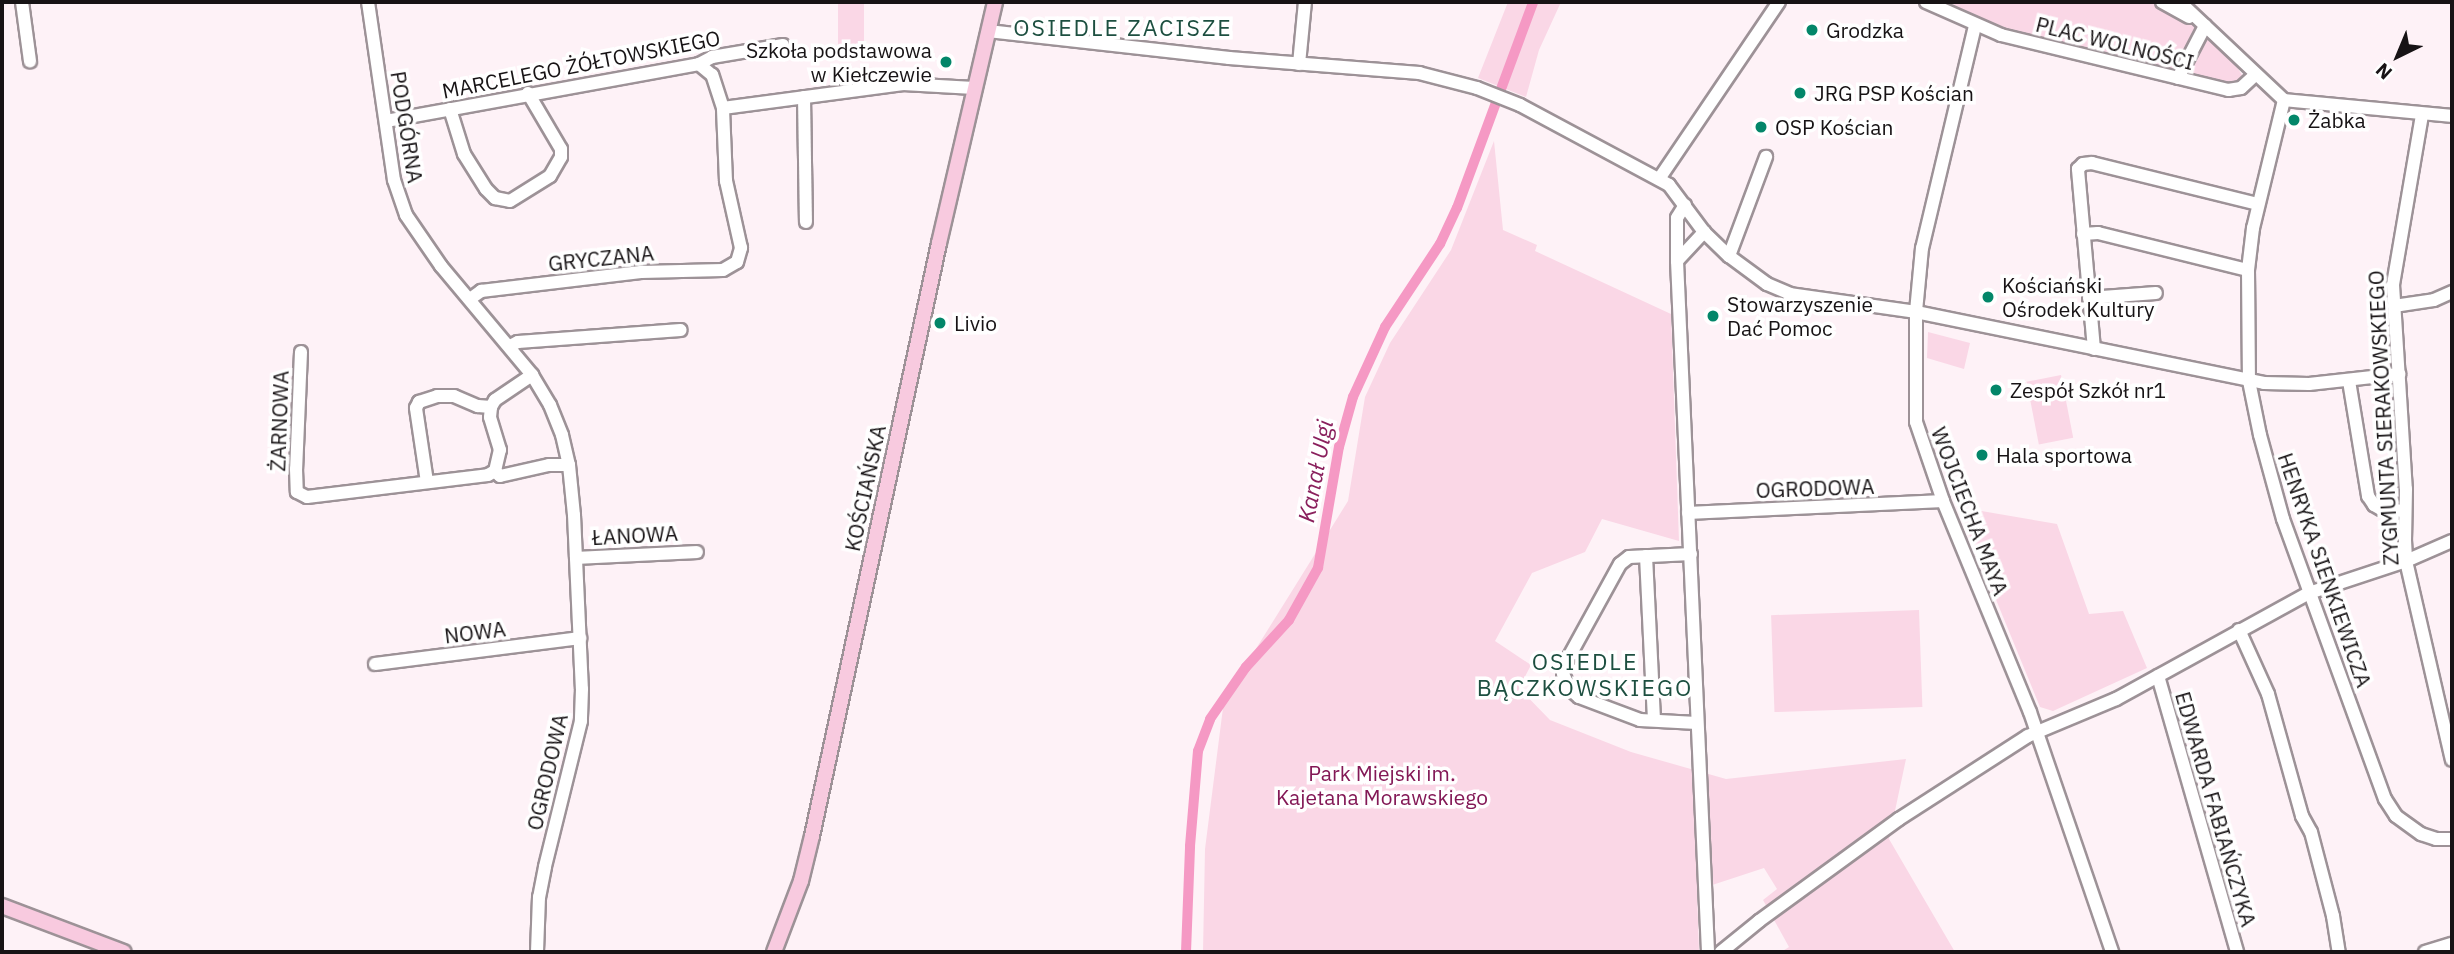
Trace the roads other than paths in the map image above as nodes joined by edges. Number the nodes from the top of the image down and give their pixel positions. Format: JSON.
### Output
{"nodes":[{"id":1,"x":22,"y":2,"type":"edge"},
{"id":2,"x":368,"y":2,"type":"edge"},
{"id":3,"x":995,"y":2,"type":"edge"},
{"id":4,"x":1305,"y":2,"type":"edge"},
{"id":5,"x":1779,"y":2,"type":"edge"},
{"id":6,"x":1926,"y":2,"type":"edge"},
{"id":7,"x":2162,"y":2,"type":"edge"},
{"id":8,"x":2180,"y":2,"type":"edge"},
{"id":9,"x":1975,"y":26,"type":"junction"},
{"id":10,"x":2205,"y":26,"type":"junction"},
{"id":11,"x":988,"y":30,"type":"junction"},
{"id":12,"x":783,"y":45,"type":"dead end"},
{"id":13,"x":30,"y":61,"type":"dead end"},
{"id":14,"x":699,"y":64,"type":"junction"},
{"id":15,"x":1299,"y":64,"type":"junction"},
{"id":16,"x":2255,"y":75,"type":"junction"},
{"id":17,"x":2178,"y":78,"type":"junction"},
{"id":18,"x":974,"y":88,"type":"junction"},
{"id":19,"x":528,"y":93,"type":"junction"},
{"id":20,"x":804,"y":97,"type":"junction"},
{"id":21,"x":2284,"y":100,"type":"junction"},
{"id":22,"x":723,"y":108,"type":"junction"},
{"id":23,"x":450,"y":109,"type":"junction"},
{"id":24,"x":2422,"y":115,"type":"junction"},
{"id":25,"x":2452,"y":116,"type":"edge"},
{"id":26,"x":386,"y":121,"type":"junction"},
{"id":27,"x":1766,"y":157,"type":"dead end"},
{"id":28,"x":1659,"y":178,"type":"junction"},
{"id":29,"x":1685,"y":205,"type":"junction"},
{"id":30,"x":2258,"y":205,"type":"junction"},
{"id":31,"x":806,"y":222,"type":"dead end"},
{"id":32,"x":1704,"y":232,"type":"junction"},
{"id":33,"x":2083,"y":234,"type":"junction"},
{"id":34,"x":1729,"y":256,"type":"junction"},
{"id":35,"x":1677,"y":261,"type":"junction"},
{"id":36,"x":2248,"y":270,"type":"junction"},
{"id":37,"x":2452,"y":292,"type":"edge"},
{"id":38,"x":2156,"y":293,"type":"dead end"},
{"id":39,"x":2089,"y":298,"type":"junction"},
{"id":40,"x":470,"y":299,"type":"junction"},
{"id":41,"x":2394,"y":306,"type":"junction"},
{"id":42,"x":1916,"y":312,"type":"junction"},
{"id":43,"x":681,"y":330,"type":"dead end"},
{"id":44,"x":510,"y":346,"type":"junction"},
{"id":45,"x":2094,"y":349,"type":"junction"},
{"id":46,"x":301,"y":352,"type":"dead end"},
{"id":47,"x":2399,"y":374,"type":"junction"},
{"id":48,"x":532,"y":375,"type":"junction"},
{"id":49,"x":2249,"y":381,"type":"junction"},
{"id":50,"x":2349,"y":381,"type":"junction"},
{"id":51,"x":491,"y":407,"type":"junction"},
{"id":52,"x":569,"y":465,"type":"junction"},
{"id":53,"x":495,"y":471,"type":"junction"},
{"id":54,"x":427,"y":482,"type":"junction"},
{"id":55,"x":1943,"y":501,"type":"junction"},
{"id":56,"x":2405,"y":511,"type":"junction"},
{"id":57,"x":1688,"y":513,"type":"junction"},
{"id":58,"x":574,"y":515,"type":"joint"},
{"id":59,"x":2452,"y":541,"type":"edge"},
{"id":60,"x":697,"y":552,"type":"dead end"},
{"id":61,"x":1691,"y":554,"type":"junction"},
{"id":62,"x":1646,"y":556,"type":"junction"},
{"id":63,"x":576,"y":558,"type":"junction"},
{"id":64,"x":2406,"y":561,"type":"junction"},
{"id":65,"x":2309,"y":593,"type":"junction"},
{"id":66,"x":2239,"y":630,"type":"junction"},
{"id":67,"x":580,"y":638,"type":"junction"},
{"id":68,"x":375,"y":664,"type":"dead end"},
{"id":69,"x":2158,"y":676,"type":"junction"},
{"id":70,"x":1654,"y":720,"type":"junction"},
{"id":71,"x":1697,"y":723,"type":"junction"},
{"id":72,"x":2036,"y":732,"type":"junction"},
{"id":73,"x":2452,"y":760,"type":"edge"},
{"id":74,"x":2452,"y":839,"type":"edge"},
{"id":75,"x":2,"y":906,"type":"edge"},
{"id":76,"x":2452,"y":944,"type":"edge"},
{"id":77,"x":124,"y":952,"type":"edge"},
{"id":78,"x":537,"y":952,"type":"edge"},
{"id":79,"x":774,"y":952,"type":"edge"},
{"id":80,"x":1708,"y":952,"type":"edge"},
{"id":81,"x":1721,"y":952,"type":"edge"},
{"id":82,"x":2112,"y":952,"type":"edge"},
{"id":83,"x":2236,"y":952,"type":"edge"},
{"id":84,"x":2339,"y":952,"type":"edge"},
{"id":85,"x":2425,"y":952,"type":"edge"}],
"edges":[{"from":1,"to":13,"type":"street"},
{"from":2,"to":26,"type":"street","name":"PODGÓRNA"},
{"from":3,"to":11,"type":"main road","name":"KOŚCIAŃSKA"},
{"from":4,"to":15,"type":"street"},
{"from":5,"to":28,"type":"street"},
{"from":6,"to":9,"type":"street","name":"PLAC WOLNOŚCI"},
{"from":7,"to":10,"type":"street","name":"PLAC WOLNOŚCI"},
{"from":8,"to":10,"type":"street","name":"PLAC WOLNOŚCI"},
{"from":9,"to":17,"type":"street","name":"PLAC WOLNOŚCI"},
{"from":9,"to":42,"type":"street","name":"WOJCIECHA MAYA"},
{"from":10,"to":16,"type":"street","name":"PLAC WOLNOŚCI"},
{"from":10,"to":17,"type":"street"},
{"from":11,"to":15,"type":"street"},
{"from":11,"to":18,"type":"main road","name":"KOŚCIAŃSKA"},
{"from":12,"to":14,"type":"street","name":"MARCELEGO ŻÓŁTOWSKIEGO"},
{"from":14,"to":19,"type":"street","name":"MARCELEGO ŻÓŁTOWSKIEGO"},
{"from":14,"to":22,"type":"street"},
{"from":15,"to":28,"type":"street"},
{"from":16,"to":17,"type":"street","name":"PLAC WOLNOŚCI"},
{"from":16,"to":21,"type":"street","name":"PLAC WOLNOŚCI"},
{"from":18,"to":20,"type":"street"},
{"from":18,"to":79,"type":"main road","name":"KOŚCIAŃSKA"},
{"from":19,"to":23,"type":"street","name":"MARCELEGO ŻÓŁTOWSKIEGO"},
{"from":19,"to":23,"type":"street"},
{"from":20,"to":22,"type":"street"},
{"from":20,"to":31,"type":"street"},
{"from":21,"to":24,"type":"street"},
{"from":21,"to":30,"type":"street","name":"HENRYKA SIENKIEWICZA"},
{"from":22,"to":40,"type":"street","name":"GRYCZANA"},
{"from":23,"to":26,"type":"street","name":"MARCELEGO ŻÓŁTOWSKIEGO"},
{"from":24,"to":25,"type":"street"},
{"from":24,"to":41,"type":"street","name":"ZYGMUNTA SIERAKOWSKIEGO"},
{"from":26,"to":40,"type":"street","name":"PODGÓRNA"},
{"from":27,"to":34,"type":"street"},
{"from":28,"to":29,"type":"street"},
{"from":29,"to":32,"type":"street"},
{"from":29,"to":35,"type":"street"},
{"from":30,"to":33,"type":"street"},
{"from":30,"to":36,"type":"street","name":"HENRYKA SIENKIEWICZA"},
{"from":32,"to":34,"type":"street"},
{"from":32,"to":35,"type":"street"},
{"from":33,"to":36,"type":"street"},
{"from":33,"to":39,"type":"street"},
{"from":34,"to":42,"type":"street"},
{"from":35,"to":57,"type":"street"},
{"from":36,"to":49,"type":"street","name":"HENRYKA SIENKIEWICZA"},
{"from":37,"to":41,"type":"street"},
{"from":38,"to":39,"type":"street"},
{"from":39,"to":45,"type":"street"},
{"from":40,"to":44,"type":"street","name":"PODGÓRNA"},
{"from":41,"to":47,"type":"street","name":"ZYGMUNTA SIERAKOWSKIEGO"},
{"from":42,"to":45,"type":"street"},
{"from":42,"to":55,"type":"street","name":"WOJCIECHA MAYA"},
{"from":43,"to":44,"type":"street"},
{"from":44,"to":48,"type":"street","name":"PODGÓRNA"},
{"from":45,"to":49,"type":"street"},
{"from":46,"to":54,"type":"street","name":"ŻARNOWA"},
{"from":47,"to":50,"type":"street"},
{"from":47,"to":56,"type":"street","name":"ZYGMUNTA SIERAKOWSKIEGO"},
{"from":48,"to":51,"type":"street"},
{"from":48,"to":52,"type":"street","name":"PODGÓRNA"},
{"from":49,"to":50,"type":"street"},
{"from":49,"to":65,"type":"street","name":"HENRYKA SIENKIEWICZA"},
{"from":50,"to":56,"type":"street"},
{"from":51,"to":53,"type":"street"},
{"from":51,"to":54,"type":"street"},
{"from":52,"to":53,"type":"street"},
{"from":52,"to":58,"type":"street","name":"PODGÓRNA"},
{"from":53,"to":54,"type":"street"},
{"from":55,"to":57,"type":"street","name":"OGRODOWA"},
{"from":55,"to":72,"type":"street","name":"WOJCIECHA MAYA"},
{"from":56,"to":64,"type":"street","name":"ZYGMUNTA SIERAKOWSKIEGO"},
{"from":57,"to":61,"type":"street"},
{"from":58,"to":63,"type":"street","name":"OGRODOWA"},
{"from":59,"to":64,"type":"street"},
{"from":60,"to":63,"type":"street","name":"ŁANOWA"},
{"from":61,"to":62,"type":"street"},
{"from":61,"to":71,"type":"street"},
{"from":62,"to":70,"type":"street"},
{"from":62,"to":70,"type":"street"},
{"from":63,"to":67,"type":"street","name":"OGRODOWA"},
{"from":64,"to":65,"type":"street"},
{"from":64,"to":73,"type":"street","name":"ZYGMUNTA SIERAKOWSKIEGO"},
{"from":65,"to":66,"type":"street"},
{"from":65,"to":74,"type":"street","name":"HENRYKA SIENKIEWICZA"},
{"from":66,"to":69,"type":"street"},
{"from":66,"to":84,"type":"street"},
{"from":67,"to":68,"type":"street","name":"NOWA"},
{"from":67,"to":78,"type":"street","name":"OGRODOWA"},
{"from":69,"to":72,"type":"street"},
{"from":69,"to":83,"type":"street","name":"EDWARDA FABIAŃCZYKA"},
{"from":70,"to":71,"type":"street"},
{"from":71,"to":80,"type":"street"},
{"from":72,"to":81,"type":"street"},
{"from":72,"to":82,"type":"street","name":"WOJCIECHA MAYA"},
{"from":75,"to":77,"type":"main road"},
{"from":76,"to":85,"type":"street"}]}
